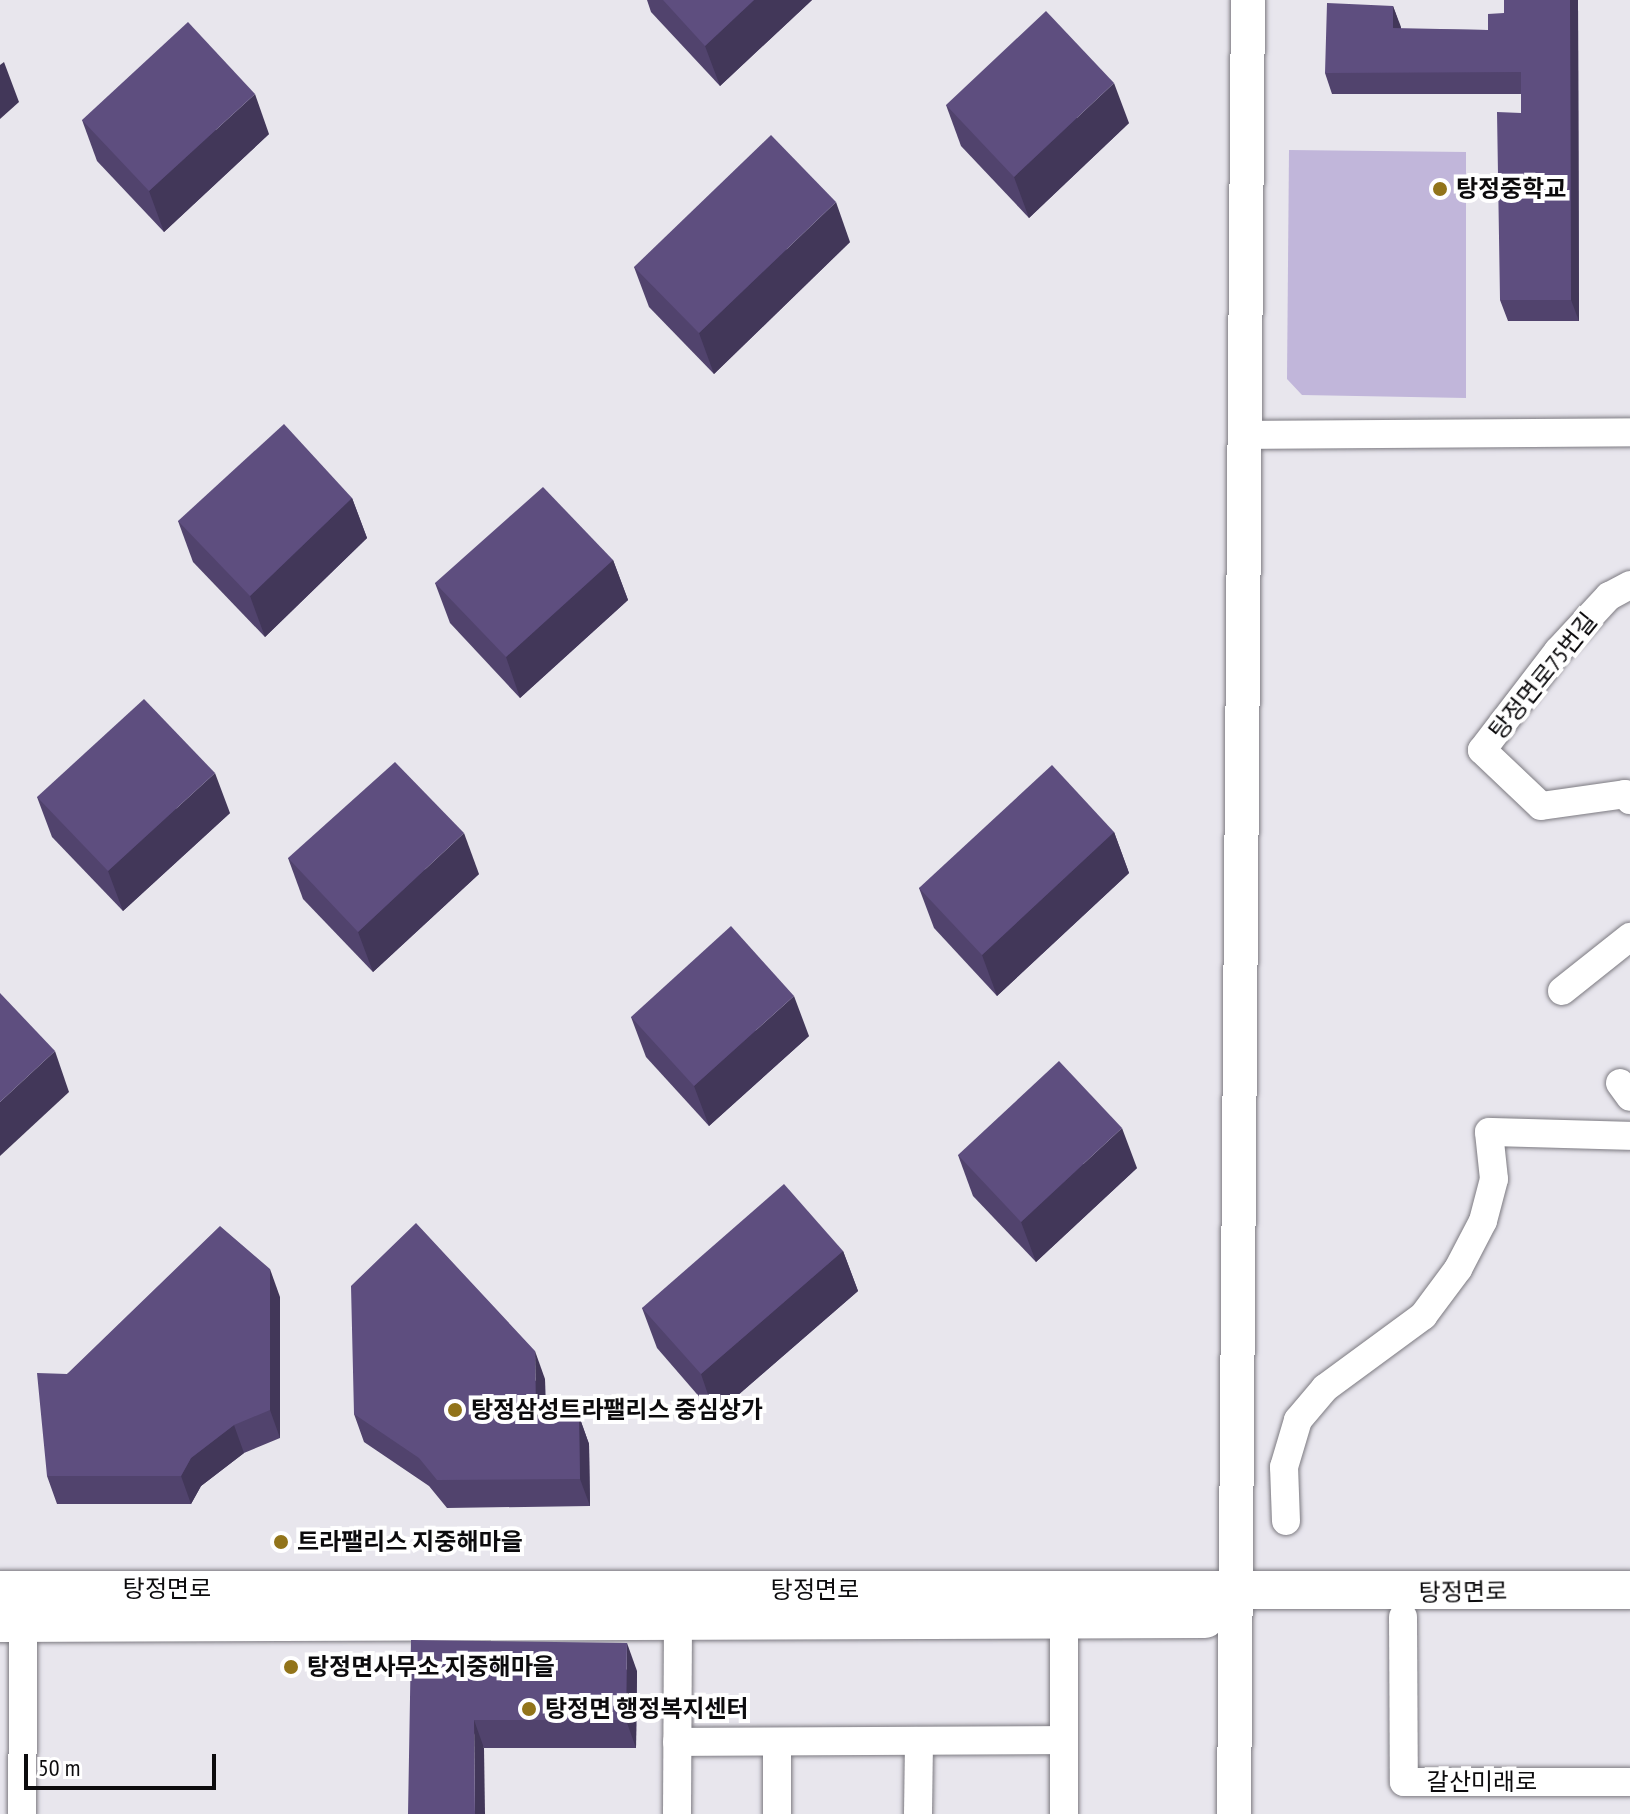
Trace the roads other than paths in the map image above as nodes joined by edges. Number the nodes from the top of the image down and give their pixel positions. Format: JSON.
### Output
{"nodes":[{"id":1,"x":1248,"y":0,"type":"edge"},
{"id":2,"x":1630,"y":432,"type":"edge"},
{"id":3,"x":1247,"y":435,"type":"junction"},
{"id":4,"x":1630,"y":585,"type":"edge"},
{"id":5,"x":1630,"y":800,"type":"edge"},
{"id":6,"x":1630,"y":937,"type":"edge"},
{"id":7,"x":1562,"y":991,"type":"dead end"},
{"id":8,"x":1630,"y":1136,"type":"edge"},
{"id":9,"x":1286,"y":1521,"type":"dead end"},
{"id":10,"x":1630,"y":1590,"type":"edge"},
{"id":11,"x":678,"y":1605,"type":"junction"},
{"id":12,"x":12,"y":1606,"type":"edge"},
{"id":13,"x":1233,"y":1607,"type":"junction"},
{"id":14,"x":1630,"y":1615,"type":"edge"},
{"id":15,"x":1403,"y":1617,"type":"junction"},
{"id":16,"x":1064,"y":1621,"type":"junction"},
{"id":17,"x":1064,"y":1740,"type":"junction"},
{"id":18,"x":919,"y":1741,"type":"junction"},
{"id":19,"x":677,"y":1742,"type":"junction"},
{"id":20,"x":777,"y":1742,"type":"junction"},
{"id":21,"x":11,"y":1750,"type":"edge"},
{"id":22,"x":1630,"y":1782,"type":"edge"},
{"id":23,"x":22,"y":1814,"type":"edge"},
{"id":24,"x":677,"y":1814,"type":"edge"},
{"id":25,"x":777,"y":1814,"type":"edge"},
{"id":26,"x":918,"y":1814,"type":"edge"},
{"id":27,"x":1064,"y":1814,"type":"edge"},
{"id":28,"x":1234,"y":1814,"type":"edge"}],
"edges":[{"from":1,"to":3,"type":"street"},
{"from":2,"to":3,"type":"street"},
{"from":3,"to":13,"type":"street"},
{"from":4,"to":5,"type":"street","name":"탕정면로75번길"},
{"from":6,"to":7,"type":"street"},
{"from":8,"to":9,"type":"street"},
{"from":10,"to":13,"type":"main road","name":"탕정면로"},
{"from":11,"to":12,"type":"main road","name":"탕정면로"},
{"from":11,"to":13,"type":"main road","name":"탕정면로"},
{"from":11,"to":16,"type":"main road","name":"탕정면로"},
{"from":11,"to":19,"type":"street"},
{"from":12,"to":21,"type":"street"},
{"from":13,"to":15,"type":"main road","name":"탕정면로"},
{"from":13,"to":16,"type":"main road","name":"탕정면로"},
{"from":13,"to":28,"type":"street"},
{"from":14,"to":15,"type":"main road","name":"탕정면로"},
{"from":15,"to":22,"type":"street","name":"갈산미래로"},
{"from":16,"to":17,"type":"street"},
{"from":17,"to":18,"type":"street"},
{"from":17,"to":27,"type":"street"},
{"from":18,"to":20,"type":"street"},
{"from":18,"to":26,"type":"street"},
{"from":19,"to":20,"type":"street"},
{"from":19,"to":24,"type":"street"},
{"from":20,"to":25,"type":"street"},
{"from":21,"to":23,"type":"street"}]}
